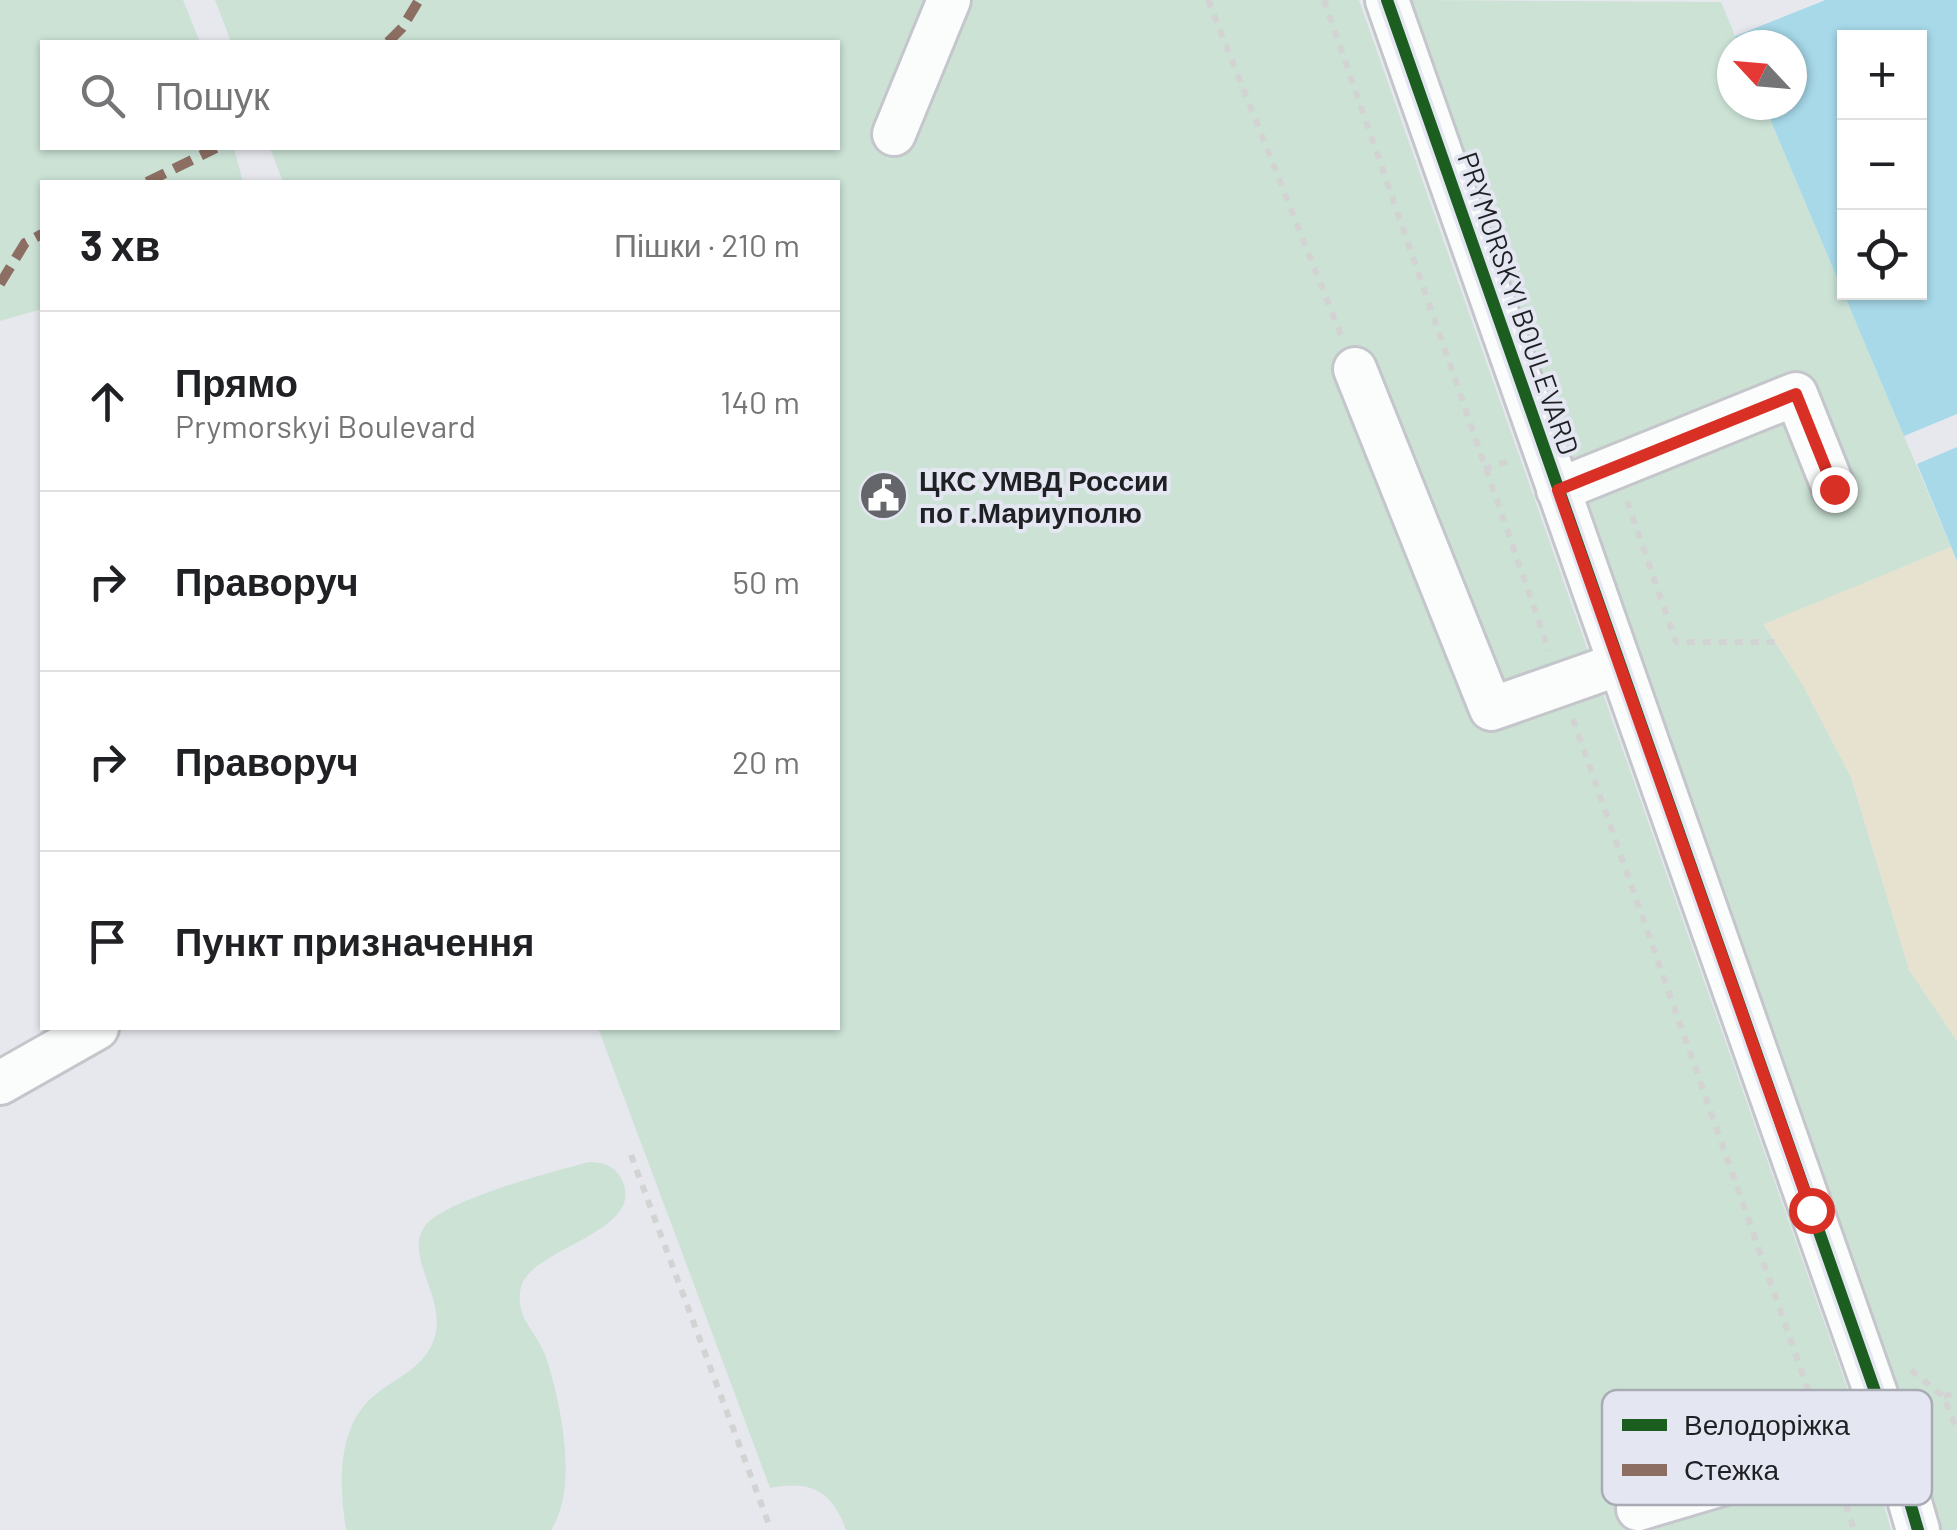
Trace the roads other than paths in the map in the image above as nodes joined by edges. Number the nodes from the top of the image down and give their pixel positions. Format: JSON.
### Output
{"nodes":[{"id":1,"x":949,"y":0,"type":"edge"},
{"id":2,"x":1387,"y":0,"type":"edge"},
{"id":3,"x":894,"y":134,"type":"dead end"},
{"id":4,"x":1355,"y":368,"type":"road end"},
{"id":5,"x":1834,"y":489,"type":"dead end"},
{"id":6,"x":1558,"y":490,"type":"junction"},
{"id":7,"x":1619,"y":664,"type":"junction"},
{"id":8,"x":93,"y":1030,"type":"edge"},
{"id":9,"x":0,"y":1082,"type":"edge"},
{"id":10,"x":1875,"y":1390,"type":"edge"},
{"id":11,"x":1651,"y":1505,"type":"edge"},
{"id":12,"x":1911,"y":1505,"type":"edge"},
{"id":13,"x":1638,"y":1509,"type":"dead end"},
{"id":14,"x":1918,"y":1530,"type":"edge"}],
"edges":[{"from":1,"to":3,"type":"street"},
{"from":2,"to":6,"type":"street","name":"PRYMORSKYI BOULEVARD"},
{"from":4,"to":7,"type":"street"},
{"from":5,"to":6,"type":"street"},
{"from":6,"to":7,"type":"street","name":"PRYMORSKYI BOULEVARD"},
{"from":7,"to":10,"type":"street","name":"PRYMORSKYI BOULEVARD"},
{"from":8,"to":9,"type":"street"},
{"from":11,"to":13,"type":"street"},
{"from":12,"to":14,"type":"street","name":"PRYMORSKYI BOULEVARD"}]}
